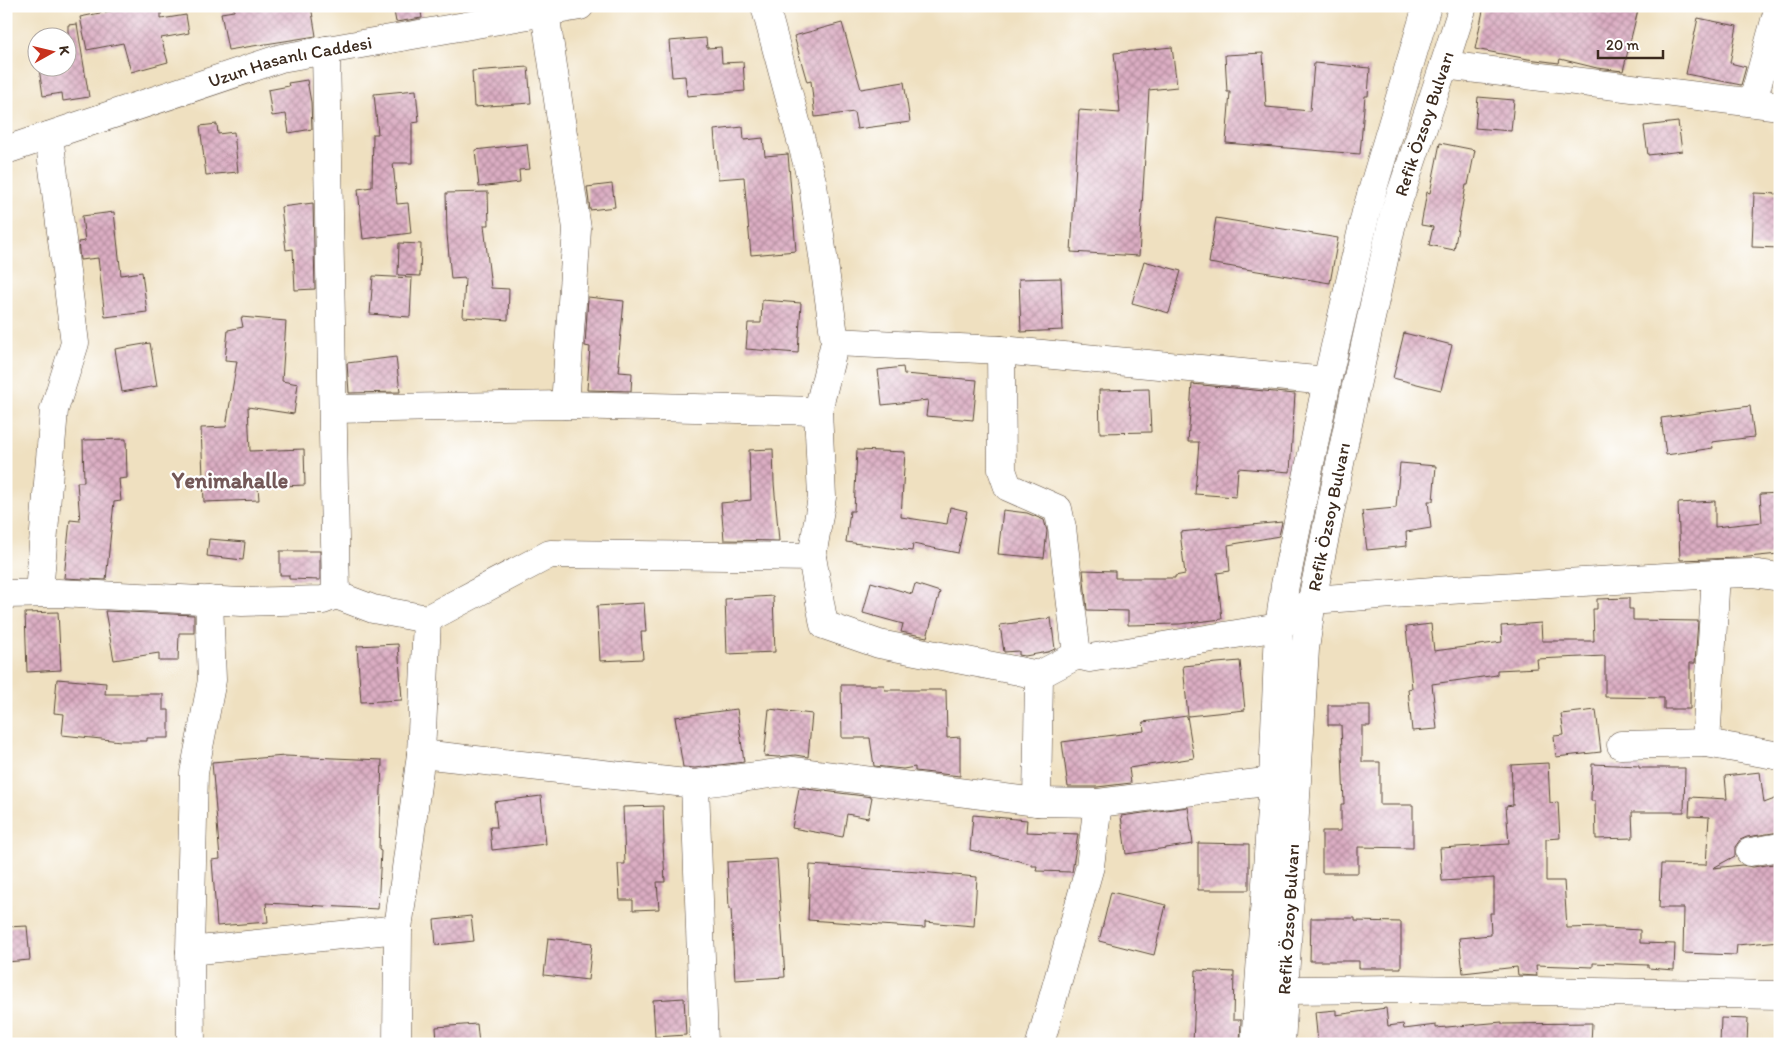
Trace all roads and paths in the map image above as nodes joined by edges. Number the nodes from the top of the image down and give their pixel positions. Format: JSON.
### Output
{"nodes":[{"id":1,"x":580,"y":6,"type":"edge"},
{"id":2,"x":765,"y":6,"type":"edge"},
{"id":3,"x":1427,"y":6,"type":"edge"},
{"id":4,"x":1463,"y":6,"type":"edge"},
{"id":5,"x":1779,"y":6,"type":"edge"},
{"id":6,"x":545,"y":12,"type":"junction"},
{"id":7,"x":459,"y":16,"type":"edge"},
{"id":8,"x":326,"y":50,"type":"junction"},
{"id":9,"x":1444,"y":65,"type":"junction"},
{"id":10,"x":1753,"y":101,"type":"junction"},
{"id":11,"x":1780,"y":106,"type":"edge"},
{"id":12,"x":49,"y":136,"type":"junction"},
{"id":13,"x":6,"y":150,"type":"edge"},
{"id":14,"x":835,"y":342,"type":"junction"},
{"id":15,"x":1001,"y":350,"type":"junction"},
{"id":16,"x":1327,"y":381,"type":"junction"},
{"id":17,"x":565,"y":405,"type":"junction"},
{"id":18,"x":333,"y":409,"type":"junction"},
{"id":19,"x":818,"y":411,"type":"junction"},
{"id":20,"x":812,"y":557,"type":"junction"},
{"id":21,"x":1716,"y":574,"type":"junction"},
{"id":22,"x":1780,"y":577,"type":"edge"},
{"id":23,"x":39,"y":593,"type":"junction"},
{"id":24,"x":6,"y":594,"type":"edge"},
{"id":25,"x":336,"y":595,"type":"junction"},
{"id":26,"x":209,"y":600,"type":"junction"},
{"id":27,"x":1312,"y":600,"type":"junction"},
{"id":28,"x":427,"y":619,"type":"junction"},
{"id":29,"x":1279,"y":627,"type":"junction"},
{"id":30,"x":1077,"y":656,"type":"junction"},
{"id":31,"x":1039,"y":675,"type":"junction"},
{"id":32,"x":1706,"y":743,"type":"junction"},
{"id":33,"x":1622,"y":745,"type":"dead end"},
{"id":34,"x":421,"y":754,"type":"junction"},
{"id":35,"x":1780,"y":756,"type":"edge"},
{"id":36,"x":1273,"y":780,"type":"junction"},
{"id":37,"x":696,"y":784,"type":"junction"},
{"id":38,"x":1037,"y":802,"type":"junction"},
{"id":39,"x":1098,"y":803,"type":"junction"},
{"id":40,"x":1780,"y":847,"type":"edge"},
{"id":41,"x":1750,"y":852,"type":"dead end"},
{"id":42,"x":398,"y":929,"type":"junction"},
{"id":43,"x":190,"y":951,"type":"junction"},
{"id":44,"x":1283,"y":990,"type":"junction"},
{"id":45,"x":1780,"y":996,"type":"edge"},
{"id":46,"x":191,"y":1044,"type":"edge"},
{"id":47,"x":397,"y":1044,"type":"edge"},
{"id":48,"x":704,"y":1044,"type":"edge"},
{"id":49,"x":1040,"y":1044,"type":"edge"},
{"id":50,"x":1256,"y":1044,"type":"edge"},
{"id":51,"x":1281,"y":1044,"type":"edge"}],
"edges":[{"from":1,"to":6,"type":"street","name":"Uzun Hasanlı Caddesi"},
{"from":2,"to":14,"type":"street"},
{"from":3,"to":16,"type":"street","name":"Refik Özsoy Bulvarı"},
{"from":4,"to":9,"type":"street","name":"Refik Özsoy Bulvarı"},
{"from":5,"to":10,"type":"street"},
{"from":6,"to":7,"type":"street","name":"Uzun Hasanlı Caddesi"},
{"from":6,"to":17,"type":"street"},
{"from":7,"to":8,"type":"street","name":"Uzun Hasanlı Caddesi"},
{"from":8,"to":12,"type":"street","name":"Uzun Hasanlı Caddesi"},
{"from":8,"to":18,"type":"street"},
{"from":9,"to":10,"type":"street"},
{"from":9,"to":27,"type":"street","name":"Refik Özsoy Bulvarı"},
{"from":10,"to":11,"type":"street"},
{"from":12,"to":13,"type":"street","name":"Uzun Hasanlı Caddesi"},
{"from":12,"to":23,"type":"street"},
{"from":14,"to":15,"type":"street"},
{"from":14,"to":19,"type":"street"},
{"from":15,"to":16,"type":"street"},
{"from":15,"to":30,"type":"street"},
{"from":16,"to":29,"type":"street","name":"Refik Özsoy Bulvarı"},
{"from":17,"to":18,"type":"street"},
{"from":17,"to":19,"type":"street"},
{"from":18,"to":25,"type":"street"},
{"from":19,"to":20,"type":"street"},
{"from":20,"to":28,"type":"street"},
{"from":20,"to":31,"type":"street"},
{"from":21,"to":22,"type":"street"},
{"from":21,"to":27,"type":"street"},
{"from":21,"to":32,"type":"street"},
{"from":23,"to":24,"type":"street"},
{"from":23,"to":26,"type":"street"},
{"from":25,"to":26,"type":"street"},
{"from":25,"to":28,"type":"street"},
{"from":26,"to":43,"type":"street"},
{"from":27,"to":29,"type":"street"},
{"from":27,"to":44,"type":"street","name":"Refik Özsoy Bulvarı"},
{"from":28,"to":34,"type":"street"},
{"from":29,"to":30,"type":"street"},
{"from":29,"to":36,"type":"street","name":"Refik Özsoy Bulvarı"},
{"from":30,"to":31,"type":"street"},
{"from":31,"to":38,"type":"street"},
{"from":32,"to":33,"type":"street"},
{"from":32,"to":35,"type":"street"},
{"from":34,"to":37,"type":"street"},
{"from":34,"to":42,"type":"street"},
{"from":36,"to":39,"type":"street"},
{"from":36,"to":50,"type":"street","name":"Refik Özsoy Bulvarı"},
{"from":37,"to":38,"type":"street"},
{"from":37,"to":48,"type":"street"},
{"from":38,"to":39,"type":"street"},
{"from":39,"to":49,"type":"street"},
{"from":40,"to":41,"type":"street"},
{"from":42,"to":43,"type":"street"},
{"from":42,"to":47,"type":"street"},
{"from":43,"to":46,"type":"street"},
{"from":44,"to":45,"type":"street"},
{"from":44,"to":51,"type":"street","name":"Refik Özsoy Bulvarı"}]}
